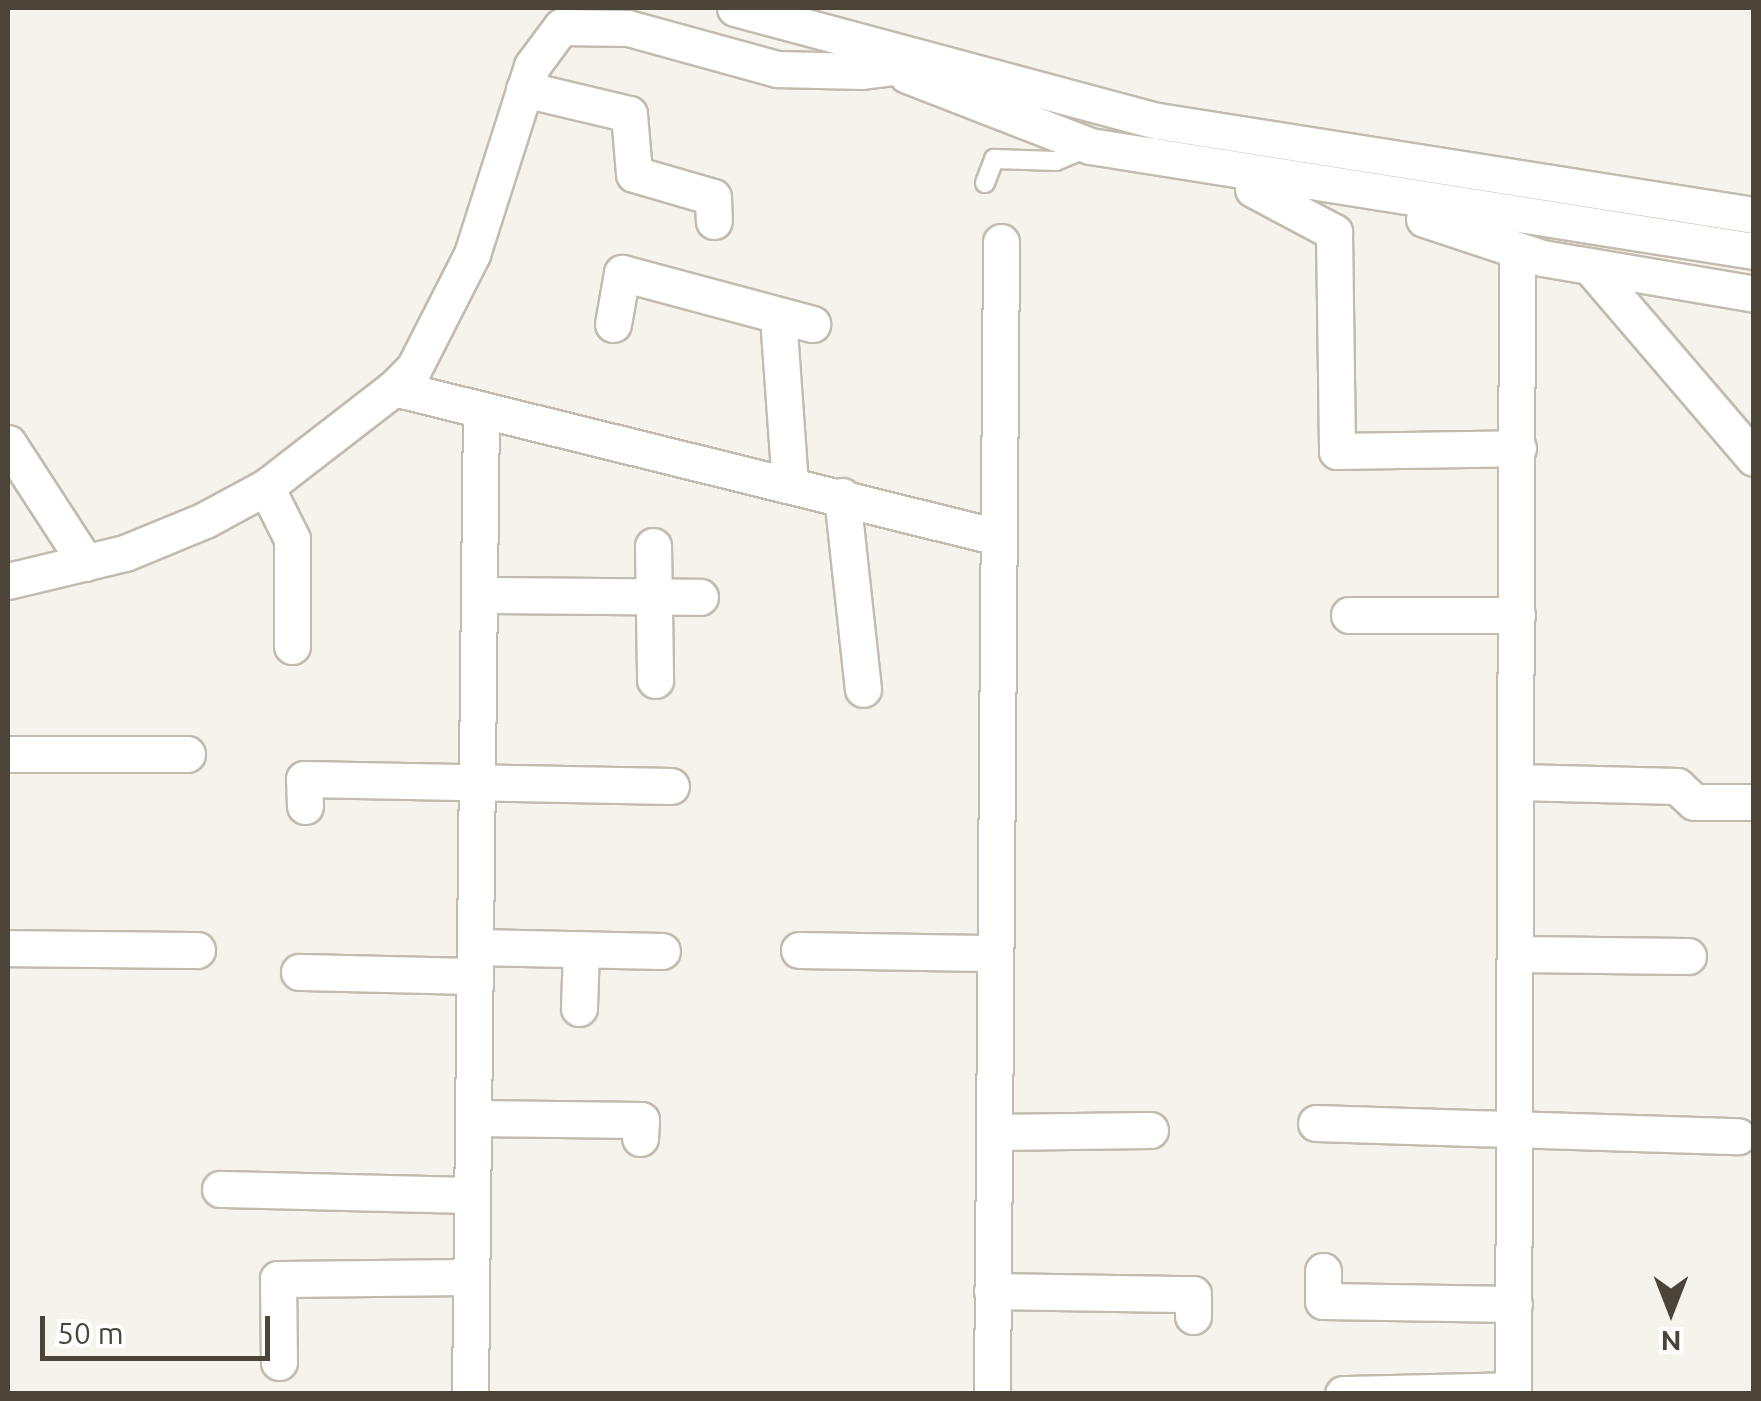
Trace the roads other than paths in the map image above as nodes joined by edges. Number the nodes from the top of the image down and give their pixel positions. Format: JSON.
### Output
{"nodes":[{"id":1,"x":735,"y":8,"type":"edge"},
{"id":2,"x":894,"y":61,"type":"junction"},
{"id":3,"x":524,"y":89,"type":"junction"},
{"id":4,"x":1090,"y":146,"type":"junction"},
{"id":5,"x":1237,"y":174,"type":"junction"},
{"id":6,"x":985,"y":183,"type":"dead end"},
{"id":7,"x":1386,"y":198,"type":"junction"},
{"id":8,"x":1754,"y":214,"type":"edge"},
{"id":9,"x":714,"y":221,"type":"dead end"},
{"id":10,"x":1000,"y":242,"type":"dead end"},
{"id":11,"x":1517,"y":251,"type":"junction"},
{"id":12,"x":1754,"y":252,"type":"edge"},
{"id":13,"x":1591,"y":268,"type":"junction"},
{"id":14,"x":1754,"y":294,"type":"edge"},
{"id":15,"x":613,"y":324,"type":"dead end"},
{"id":16,"x":394,"y":388,"type":"junction"},
{"id":17,"x":481,"y":414,"type":"junction"},
{"id":18,"x":8,"y":443,"type":"edge"},
{"id":19,"x":1518,"y":448,"type":"junction"},
{"id":20,"x":1754,"y":458,"type":"edge"},
{"id":21,"x":790,"y":483,"type":"junction"},
{"id":22,"x":266,"y":487,"type":"junction"},
{"id":23,"x":842,"y":496,"type":"junction"},
{"id":24,"x":998,"y":537,"type":"junction"},
{"id":25,"x":653,"y":546,"type":"dead end"},
{"id":26,"x":86,"y":563,"type":"junction"},
{"id":27,"x":8,"y":582,"type":"edge"},
{"id":28,"x":479,"y":595,"type":"junction"},
{"id":29,"x":654,"y":596,"type":"junction"},
{"id":30,"x":700,"y":597,"type":"dead end"},
{"id":31,"x":1349,"y":614,"type":"dead end"},
{"id":32,"x":1518,"y":614,"type":"junction"},
{"id":33,"x":292,"y":646,"type":"dead end"},
{"id":34,"x":655,"y":680,"type":"dead end"},
{"id":35,"x":863,"y":689,"type":"dead end"},
{"id":36,"x":8,"y":754,"type":"edge"},
{"id":37,"x":187,"y":754,"type":"dead end"},
{"id":38,"x":477,"y":782,"type":"junction"},
{"id":39,"x":1516,"y":782,"type":"junction"},
{"id":40,"x":671,"y":786,"type":"dead end"},
{"id":41,"x":1754,"y":802,"type":"edge"},
{"id":42,"x":305,"y":806,"type":"dead end"},
{"id":43,"x":8,"y":948,"type":"edge"},
{"id":44,"x":197,"y":948,"type":"dead end"},
{"id":45,"x":580,"y":949,"type":"junction"},
{"id":46,"x":799,"y":950,"type":"dead end"},
{"id":47,"x":662,"y":951,"type":"dead end"},
{"id":48,"x":996,"y":953,"type":"junction"},
{"id":49,"x":1515,"y":954,"type":"junction"},
{"id":50,"x":1688,"y":956,"type":"dead end"},
{"id":51,"x":475,"y":962,"type":"junction"},
{"id":52,"x":299,"y":972,"type":"dead end"},
{"id":53,"x":579,"y":1008,"type":"dead end"},
{"id":54,"x":473,"y":1118,"type":"junction"},
{"id":55,"x":1316,"y":1124,"type":"dead end"},
{"id":56,"x":1150,"y":1130,"type":"dead end"},
{"id":57,"x":994,"y":1132,"type":"junction"},
{"id":58,"x":1514,"y":1133,"type":"junction"},
{"id":59,"x":1738,"y":1136,"type":"dead end"},
{"id":60,"x":640,"y":1138,"type":"dead end"},
{"id":61,"x":220,"y":1189,"type":"dead end"},
{"id":62,"x":472,"y":1195,"type":"junction"},
{"id":63,"x":1323,"y":1271,"type":"dead end"},
{"id":64,"x":471,"y":1277,"type":"junction"},
{"id":65,"x":992,"y":1291,"type":"junction"},
{"id":66,"x":1514,"y":1304,"type":"junction"},
{"id":67,"x":1193,"y":1316,"type":"dead end"},
{"id":68,"x":279,"y":1362,"type":"dead end"},
{"id":69,"x":1513,"y":1392,"type":"edge"},
{"id":70,"x":470,"y":1394,"type":"edge"},
{"id":71,"x":992,"y":1394,"type":"edge"},
{"id":72,"x":1343,"y":1394,"type":"edge"}],
"edges":[{"from":1,"to":2,"type":"street"},
{"from":2,"to":3,"type":"street"},
{"from":2,"to":4,"type":"street"},
{"from":2,"to":8,"type":"street"},
{"from":3,"to":9,"type":"street"},
{"from":3,"to":16,"type":"street"},
{"from":4,"to":5,"type":"street"},
{"from":4,"to":6,"type":"lane"},
{"from":5,"to":7,"type":"street"},
{"from":5,"to":19,"type":"street"},
{"from":7,"to":11,"type":"street"},
{"from":7,"to":12,"type":"street"},
{"from":10,"to":24,"type":"street"},
{"from":11,"to":13,"type":"street"},
{"from":11,"to":19,"type":"street"},
{"from":13,"to":14,"type":"street"},
{"from":13,"to":20,"type":"street"},
{"from":15,"to":21,"type":"street"},
{"from":16,"to":17,"type":"street"},
{"from":16,"to":22,"type":"street"},
{"from":17,"to":21,"type":"street"},
{"from":17,"to":28,"type":"street"},
{"from":18,"to":26,"type":"street"},
{"from":19,"to":32,"type":"street"},
{"from":21,"to":23,"type":"street"},
{"from":22,"to":26,"type":"street"},
{"from":22,"to":33,"type":"street"},
{"from":23,"to":24,"type":"street"},
{"from":23,"to":35,"type":"street"},
{"from":24,"to":48,"type":"street"},
{"from":25,"to":29,"type":"street"},
{"from":26,"to":27,"type":"street"},
{"from":28,"to":29,"type":"street"},
{"from":28,"to":38,"type":"street"},
{"from":29,"to":30,"type":"street"},
{"from":29,"to":34,"type":"street"},
{"from":31,"to":32,"type":"street"},
{"from":32,"to":39,"type":"street"},
{"from":36,"to":37,"type":"street"},
{"from":38,"to":40,"type":"street"},
{"from":38,"to":42,"type":"street"},
{"from":38,"to":51,"type":"street"},
{"from":39,"to":41,"type":"street"},
{"from":39,"to":49,"type":"street"},
{"from":43,"to":44,"type":"street"},
{"from":45,"to":47,"type":"street"},
{"from":45,"to":51,"type":"street"},
{"from":45,"to":53,"type":"street"},
{"from":46,"to":48,"type":"street"},
{"from":48,"to":57,"type":"street"},
{"from":49,"to":50,"type":"street"},
{"from":49,"to":58,"type":"street"},
{"from":51,"to":52,"type":"street"},
{"from":51,"to":54,"type":"street"},
{"from":54,"to":60,"type":"street"},
{"from":54,"to":62,"type":"street"},
{"from":55,"to":58,"type":"street"},
{"from":56,"to":57,"type":"street"},
{"from":57,"to":65,"type":"street"},
{"from":58,"to":59,"type":"street"},
{"from":58,"to":66,"type":"street"},
{"from":61,"to":62,"type":"street"},
{"from":62,"to":64,"type":"street"},
{"from":63,"to":66,"type":"street"},
{"from":64,"to":68,"type":"street"},
{"from":64,"to":70,"type":"street"},
{"from":65,"to":67,"type":"street"},
{"from":65,"to":71,"type":"street"},
{"from":66,"to":69,"type":"street"},
{"from":69,"to":72,"type":"street"}]}
